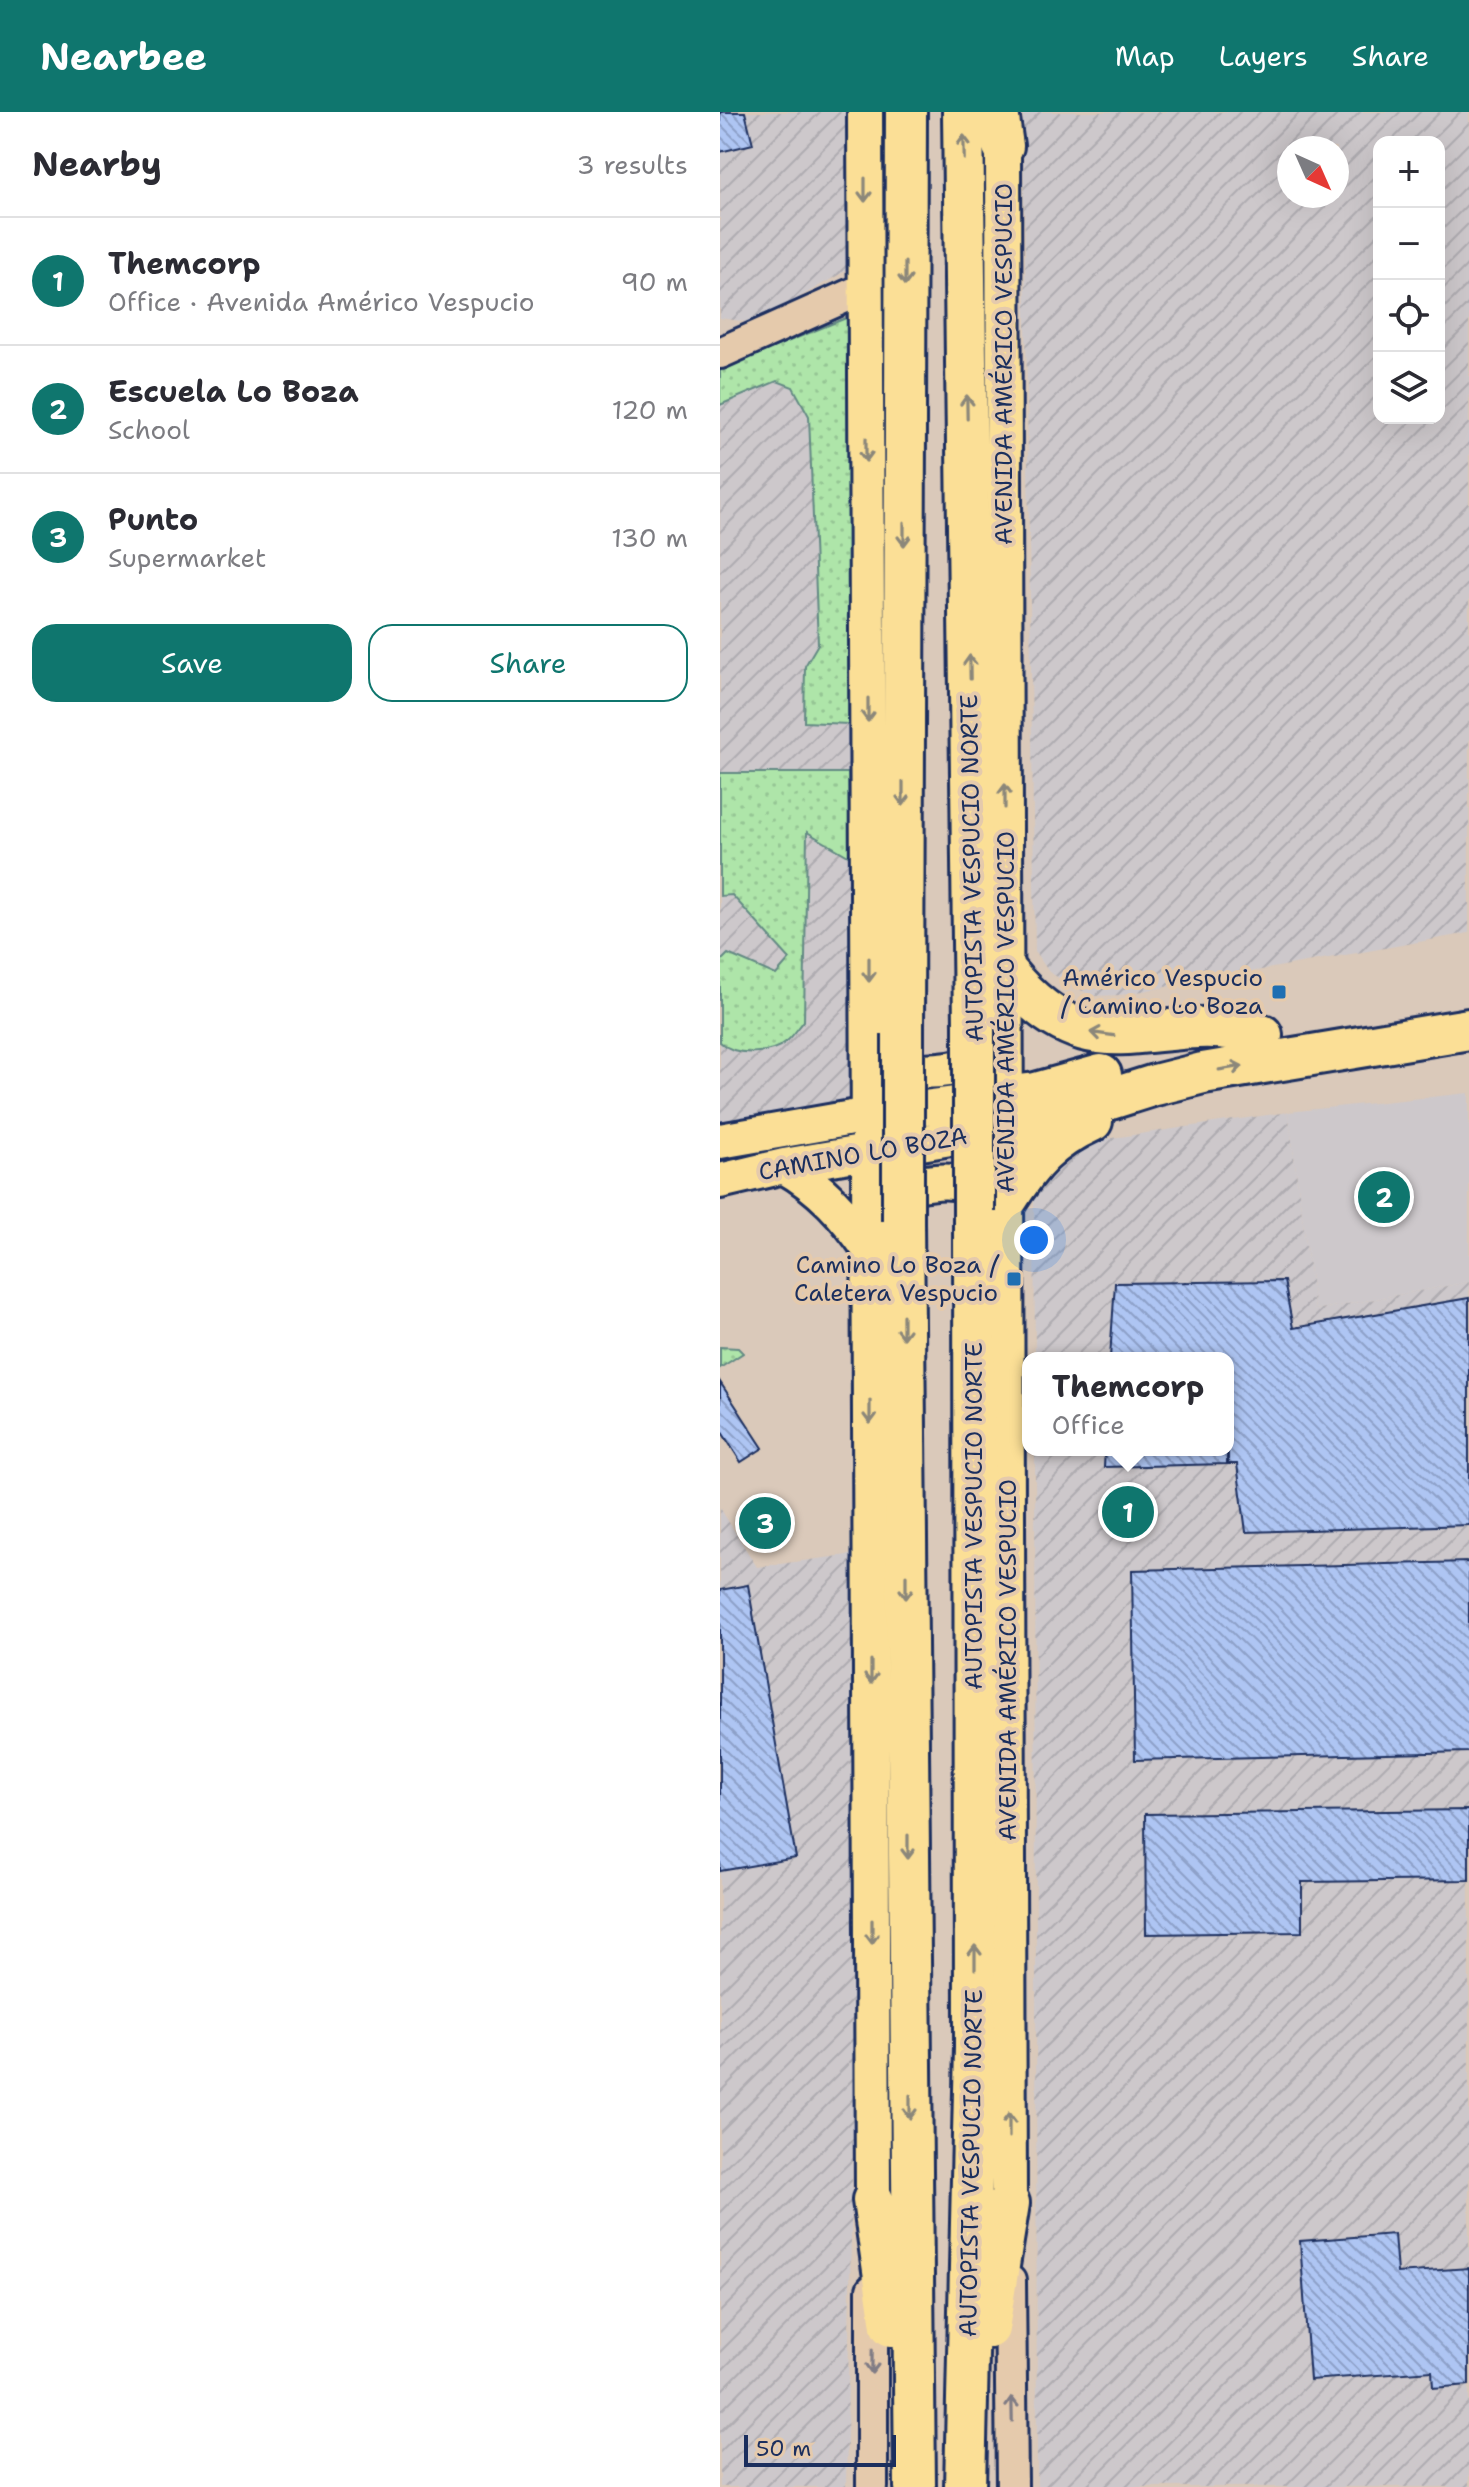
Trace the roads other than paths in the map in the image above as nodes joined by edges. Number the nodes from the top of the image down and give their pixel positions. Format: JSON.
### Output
{"nodes":[{"id":1,"x":865,"y":112,"type":"edge"},
{"id":2,"x":906,"y":112,"type":"edge"},
{"id":3,"x":963,"y":112,"type":"edge"},
{"id":4,"x":1002,"y":123,"type":"edge"},
{"id":5,"x":865,"y":288,"type":"junction"},
{"id":6,"x":720,"y":353,"type":"edge"},
{"id":7,"x":1005,"y":971,"type":"junction"},
{"id":8,"x":1469,"y":1001,"type":"edge"},
{"id":9,"x":1469,"y":1029,"type":"edge"},
{"id":10,"x":1262,"y":1035,"type":"junction"},
{"id":11,"x":990,"y":1036,"type":"junction"},
{"id":12,"x":869,"y":1060,"type":"junction"},
{"id":13,"x":1155,"y":1085,"type":"junction"},
{"id":14,"x":1006,"y":1113,"type":"junction"},
{"id":15,"x":869,"y":1115,"type":"junction"},
{"id":16,"x":720,"y":1141,"type":"edge"},
{"id":17,"x":869,"y":1151,"type":"junction"},
{"id":18,"x":784,"y":1166,"type":"junction"},
{"id":19,"x":720,"y":1181,"type":"edge"},
{"id":20,"x":990,"y":1207,"type":"junction"},
{"id":21,"x":886,"y":1215,"type":"junction"},
{"id":22,"x":870,"y":1250,"type":"junction"},
{"id":23,"x":873,"y":2200,"type":"junction"},
{"id":24,"x":1009,"y":2203,"type":"junction"},
{"id":25,"x":965,"y":2485,"type":"edge"},
{"id":26,"x":872,"y":2487,"type":"edge"},
{"id":27,"x":914,"y":2487,"type":"edge"},
{"id":28,"x":1012,"y":2487,"type":"edge"}],
"edges":[{"from":1,"to":5,"type":"main road","one_way":true},
{"from":2,"to":21,"type":"highway","one_way":true,"bridge":true},
{"from":11,"to":3,"type":"highway","name":"AUTOPISTA VESPUCIO NORTE","one_way":true},
{"from":7,"to":4,"type":"main road","name":"AVENIDA AMÉRICO VESPUCIO","one_way":true},
{"from":5,"to":6,"type":"main road"},
{"from":5,"to":12,"type":"main road","one_way":true},
{"from":10,"to":7,"type":"highway","one_way":true},
{"from":7,"to":11,"type":"main road","name":"AVENIDA AMÉRICO VESPUCIO"},
{"from":8,"to":10,"type":"highway"},
{"from":13,"to":9,"type":"highway","one_way":true},
{"from":10,"to":14,"type":"highway"},
{"from":11,"to":12,"type":"main road"},
{"from":11,"to":14,"type":"main road","name":"AVENIDA AMÉRICO VESPUCIO"},
{"from":11,"to":20,"type":"highway","name":"AUTOPISTA VESPUCIO NORTE","bridge":true},
{"from":12,"to":15,"type":"main road"},
{"from":13,"to":14,"type":"highway"},
{"from":13,"to":20,"type":"highway"},
{"from":14,"to":15,"type":"main road","name":"CAMINO LO BOZA"},
{"from":14,"to":17,"type":"main road","name":"CAMINO LO BOZA"},
{"from":14,"to":20,"type":"main road","name":"AVENIDA AMÉRICO VESPUCIO"},
{"from":15,"to":16,"type":"main road","name":"CAMINO LO BOZA"},
{"from":15,"to":17,"type":"main road"},
{"from":17,"to":18,"type":"main road","name":"CAMINO LO BOZA"},
{"from":17,"to":21,"type":"main road"},
{"from":18,"to":19,"type":"main road","name":"CAMINO LO BOZA"},
{"from":18,"to":22,"type":"main road"},
{"from":20,"to":21,"type":"main road"},
{"from":24,"to":20,"type":"main road","name":"AVENIDA AMÉRICO VESPUCIO","one_way":true},
{"from":25,"to":20,"type":"highway","name":"AUTOPISTA VESPUCIO NORTE","one_way":true},
{"from":21,"to":22,"type":"main road"},
{"from":21,"to":27,"type":"highway","one_way":true},
{"from":22,"to":23,"type":"main road","one_way":true},
{"from":23,"to":26,"type":"main road","one_way":true},
{"from":23,"to":27,"type":"highway"},
{"from":24,"to":25,"type":"highway"},
{"from":28,"to":24,"type":"main road","name":"AVENIDA AMÉRICO VESPUCIO","one_way":true}]}
